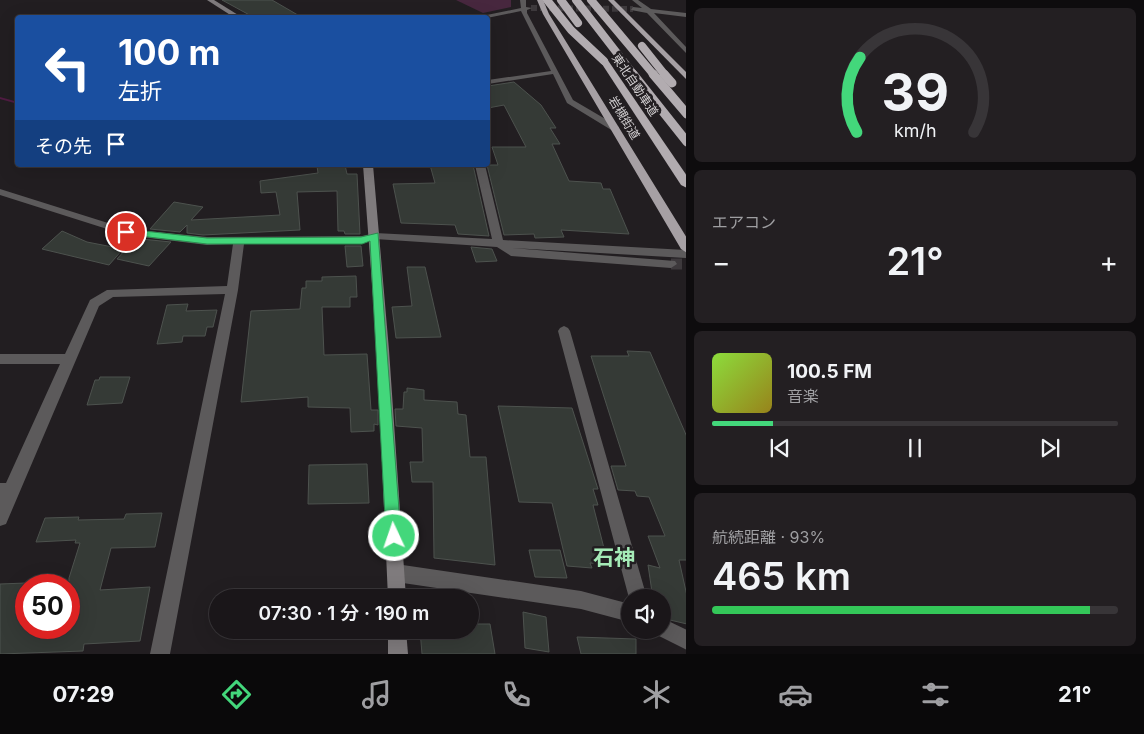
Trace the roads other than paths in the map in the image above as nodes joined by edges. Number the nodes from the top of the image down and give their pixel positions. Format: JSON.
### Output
{"nodes":[{"id":1,"x":210,"y":0,"type":"edge"},
{"id":2,"x":522,"y":0,"type":"edge"},
{"id":3,"x":540,"y":0,"type":"edge"},
{"id":4,"x":547,"y":0,"type":"edge"},
{"id":5,"x":561,"y":0,"type":"edge"},
{"id":6,"x":576,"y":0,"type":"edge"},
{"id":7,"x":591,"y":0,"type":"edge"},
{"id":8,"x":602,"y":0,"type":"edge"},
{"id":9,"x":611,"y":0,"type":"edge"},
{"id":10,"x":635,"y":0,"type":"tunnel mouth"},
{"id":11,"x":532,"y":8,"type":"tunnel mouth"},
{"id":12,"x":523,"y":9,"type":"junction"},
{"id":13,"x":633,"y":9,"type":"tunnel mouth"},
{"id":14,"x":648,"y":11,"type":"junction"},
{"id":15,"x":235,"y":15,"type":"edge"},
{"id":16,"x":490,"y":15,"type":"edge"},
{"id":17,"x":686,"y":15,"type":"edge"},
{"id":18,"x":686,"y":52,"type":"edge"},
{"id":19,"x":604,"y":61,"type":"junction"},
{"id":20,"x":555,"y":72,"type":"junction"},
{"id":21,"x":686,"y":78,"type":"edge"},
{"id":22,"x":490,"y":82,"type":"edge"},
{"id":23,"x":686,"y":102,"type":"edge"},
{"id":24,"x":686,"y":114,"type":"edge"},
{"id":25,"x":616,"y":129,"type":"junction"},
{"id":26,"x":686,"y":142,"type":"edge"},
{"id":27,"x":368,"y":167,"type":"edge"},
{"id":28,"x":480,"y":167,"type":"edge"},
{"id":29,"x":686,"y":185,"type":"edge"},
{"id":30,"x":0,"y":192,"type":"edge"},
{"id":31,"x":375,"y":236,"type":"junction"},
{"id":32,"x":239,"y":241,"type":"junction"},
{"id":33,"x":498,"y":242,"type":"junction"},
{"id":34,"x":686,"y":249,"type":"edge"},
{"id":35,"x":686,"y":254,"type":"edge"},
{"id":36,"x":671,"y":264,"type":"tunnel mouth"},
{"id":37,"x":232,"y":290,"type":"junction"},
{"id":38,"x":564,"y":331,"type":"dead end"},
{"id":39,"x":0,"y":359,"type":"edge"},
{"id":40,"x":69,"y":359,"type":"junction"},
{"id":41,"x":6,"y":491,"type":"edge"},
{"id":42,"x":0,"y":518,"type":"edge"},
{"id":43,"x":396,"y":573,"type":"junction"},
{"id":44,"x":397,"y":589,"type":"edge"},
{"id":45,"x":636,"y":589,"type":"edge"},
{"id":46,"x":621,"y":611,"type":"edge"},
{"id":47,"x":671,"y":632,"type":"edge"},
{"id":48,"x":397,"y":639,"type":"edge"},
{"id":49,"x":686,"y":641,"type":"edge"},
{"id":50,"x":160,"y":654,"type":"edge"},
{"id":51,"x":398,"y":654,"type":"edge"}],
"edges":[{"from":1,"to":15,"type":"main road"},
{"from":2,"to":12,"type":"street"},
{"from":3,"to":25,"type":"highway","name":"岩槻街道"},
{"from":4,"to":19,"type":"highway","bridge":true},
{"from":5,"to":19,"type":"highway","name":"東北自動車道","bridge":true},
{"from":6,"to":26,"type":"highway","name":"東北自動車道","bridge":true},
{"from":7,"to":24,"type":"highway","bridge":true},
{"from":8,"to":23,"type":"highway","bridge":true},
{"from":9,"to":21,"type":"highway"},
{"from":10,"to":14,"type":"street"},
{"from":11,"to":12,"type":"street"},
{"from":12,"to":16,"type":"street"},
{"from":12,"to":20,"type":"street"},
{"from":13,"to":14,"type":"street"},
{"from":14,"to":17,"type":"street"},
{"from":14,"to":18,"type":"street"},
{"from":19,"to":29,"type":"highway","name":"東北自動車道"},
{"from":20,"to":22,"type":"street"},
{"from":20,"to":25,"type":"street"},
{"from":25,"to":34,"type":"highway","name":"岩槻街道"},
{"from":27,"to":31,"type":"main road"},
{"from":28,"to":33,"type":"street"},
{"from":30,"to":32,"type":"street"},
{"from":31,"to":32,"type":"street"},
{"from":31,"to":33,"type":"street"},
{"from":31,"to":43,"type":"main road"},
{"from":32,"to":37,"type":"street"},
{"from":33,"to":35,"type":"street"},
{"from":33,"to":36,"type":"street"},
{"from":37,"to":40,"type":"street"},
{"from":37,"to":50,"type":"street"},
{"from":38,"to":45,"type":"street"},
{"from":39,"to":40,"type":"street"},
{"from":40,"to":41,"type":"street"},
{"from":41,"to":42,"type":"street"},
{"from":43,"to":44,"type":"main road"},
{"from":43,"to":46,"type":"street"},
{"from":47,"to":49,"type":"street"},
{"from":48,"to":51,"type":"main road"}]}
